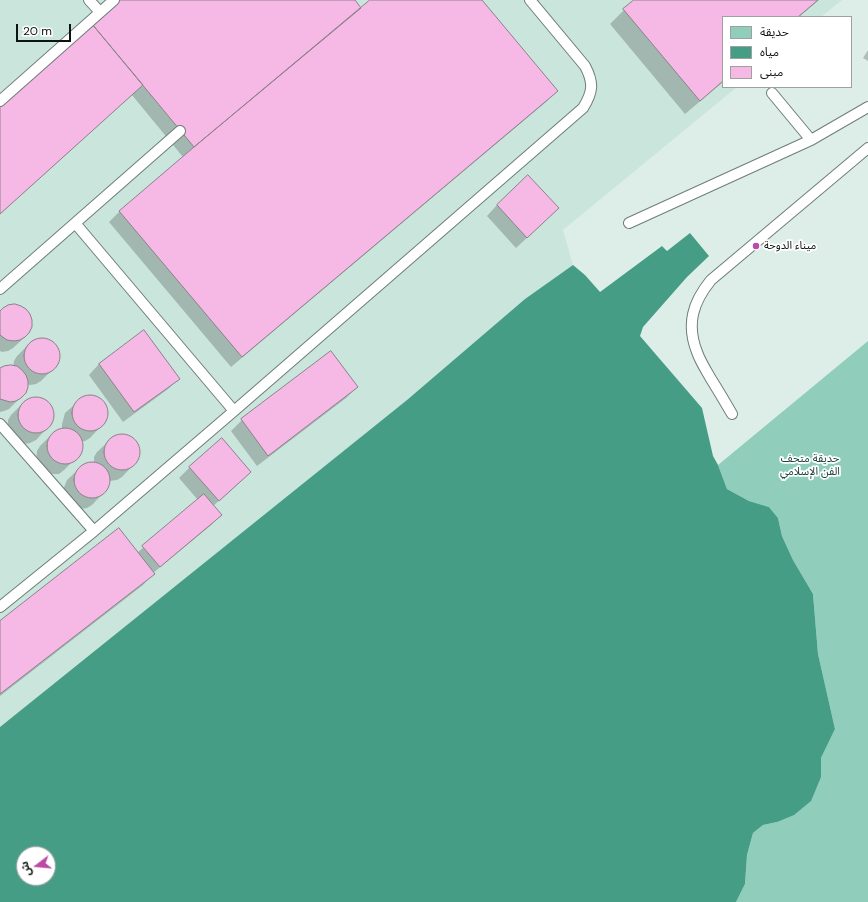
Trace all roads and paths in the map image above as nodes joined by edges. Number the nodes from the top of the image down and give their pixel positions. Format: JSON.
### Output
{"nodes":[{"id":1,"x":89,"y":0,"type":"edge"},
{"id":2,"x":114,"y":0,"type":"edge"},
{"id":3,"x":530,"y":0,"type":"edge"},
{"id":4,"x":100,"y":12,"type":"junction"},
{"id":5,"x":772,"y":93,"type":"dead end"},
{"id":6,"x":0,"y":101,"type":"edge"},
{"id":7,"x":868,"y":107,"type":"edge"},
{"id":8,"x":180,"y":131,"type":"dead end"},
{"id":9,"x":812,"y":140,"type":"junction"},
{"id":10,"x":868,"y":148,"type":"edge"},
{"id":11,"x":75,"y":223,"type":"junction"},
{"id":12,"x":629,"y":223,"type":"dead end"},
{"id":13,"x":0,"y":289,"type":"edge"},
{"id":14,"x":234,"y":411,"type":"junction"},
{"id":15,"x":732,"y":414,"type":"dead end"},
{"id":16,"x":0,"y":424,"type":"edge"},
{"id":17,"x":94,"y":531,"type":"junction"},
{"id":18,"x":0,"y":607,"type":"edge"}],
"edges":[{"from":1,"to":4,"type":"lane"},
{"from":2,"to":4,"type":"lane"},
{"from":3,"to":14,"type":"lane"},
{"from":4,"to":6,"type":"lane"},
{"from":5,"to":9,"type":"lane"},
{"from":7,"to":9,"type":"lane"},
{"from":8,"to":11,"type":"lane"},
{"from":9,"to":12,"type":"lane"},
{"from":10,"to":15,"type":"lane"},
{"from":11,"to":13,"type":"lane"},
{"from":11,"to":14,"type":"lane"},
{"from":14,"to":17,"type":"lane"},
{"from":16,"to":17,"type":"lane"},
{"from":17,"to":18,"type":"lane"}]}
